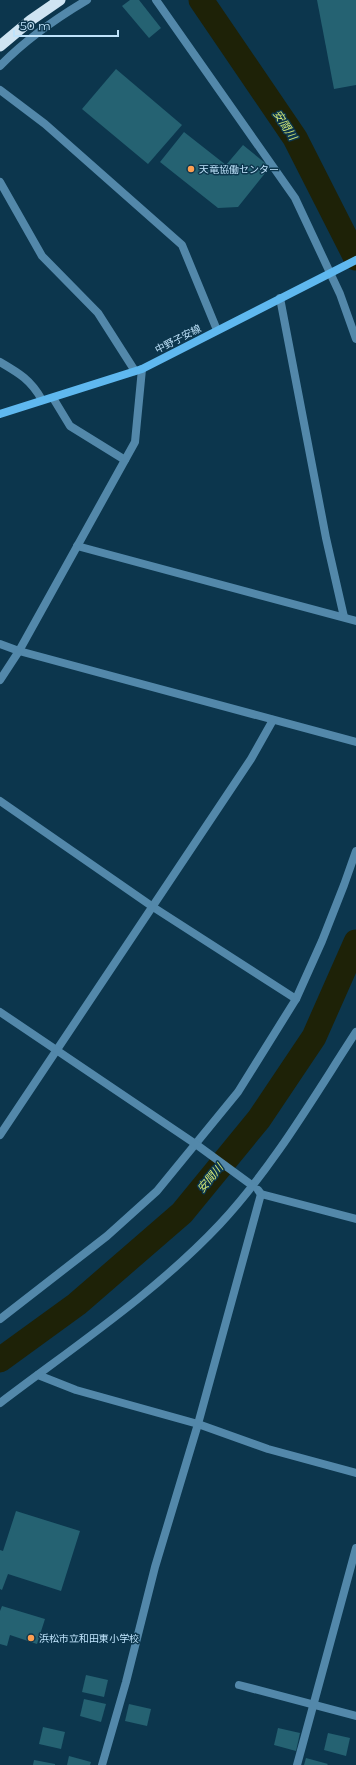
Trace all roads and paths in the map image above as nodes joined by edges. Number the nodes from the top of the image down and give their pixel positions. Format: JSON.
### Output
{"nodes":[{"id":1,"x":60,"y":0,"type":"edge"},
{"id":2,"x":87,"y":0,"type":"edge"},
{"id":3,"x":156,"y":0,"type":"edge"},
{"id":4,"x":0,"y":46,"type":"edge"},
{"id":5,"x":0,"y":66,"type":"edge"},
{"id":6,"x":0,"y":90,"type":"edge"},
{"id":7,"x":0,"y":182,"type":"edge"},
{"id":8,"x":356,"y":260,"type":"edge"},
{"id":9,"x":333,"y":271,"type":"junction"},
{"id":10,"x":280,"y":298,"type":"junction"},
{"id":11,"x":217,"y":330,"type":"junction"},
{"id":12,"x":356,"y":339,"type":"edge"},
{"id":13,"x":0,"y":362,"type":"edge"},
{"id":14,"x":139,"y":370,"type":"junction"},
{"id":15,"x":53,"y":398,"type":"junction"},
{"id":16,"x":42,"y":400,"type":"junction"},
{"id":17,"x":0,"y":414,"type":"edge"},
{"id":18,"x":125,"y":460,"type":"junction"},
{"id":19,"x":77,"y":546,"type":"junction"},
{"id":20,"x":344,"y":617,"type":"junction"},
{"id":21,"x":356,"y":621,"type":"edge"},
{"id":22,"x":0,"y":644,"type":"edge"},
{"id":23,"x":19,"y":651,"type":"junction"},
{"id":24,"x":0,"y":680,"type":"edge"},
{"id":25,"x":274,"y":720,"type":"junction"},
{"id":26,"x":356,"y":742,"type":"edge"},
{"id":27,"x":0,"y":801,"type":"edge"},
{"id":28,"x":356,"y":850,"type":"edge"},
{"id":29,"x":153,"y":907,"type":"junction"},
{"id":30,"x":296,"y":999,"type":"junction"},
{"id":31,"x":0,"y":1012,"type":"edge"},
{"id":32,"x":356,"y":1032,"type":"edge"},
{"id":33,"x":57,"y":1050,"type":"junction"},
{"id":34,"x":0,"y":1135,"type":"edge"},
{"id":35,"x":197,"y":1144,"type":"junction"},
{"id":36,"x":252,"y":1186,"type":"junction"},
{"id":37,"x":261,"y":1194,"type":"junction"},
{"id":38,"x":356,"y":1219,"type":"edge"},
{"id":39,"x":0,"y":1319,"type":"edge"},
{"id":40,"x":38,"y":1375,"type":"junction"},
{"id":41,"x":0,"y":1404,"type":"edge"},
{"id":42,"x":198,"y":1424,"type":"junction"},
{"id":43,"x":356,"y":1472,"type":"edge"},
{"id":44,"x":356,"y":1548,"type":"edge"},
{"id":45,"x":239,"y":1685,"type":"dead end"},
{"id":46,"x":314,"y":1704,"type":"junction"},
{"id":47,"x":356,"y":1716,"type":"edge"},
{"id":48,"x":102,"y":1765,"type":"edge"},
{"id":49,"x":297,"y":1765,"type":"edge"}],
"edges":[{"from":1,"to":4,"type":"highway"},
{"from":2,"to":5,"type":"street"},
{"from":3,"to":9,"type":"street"},
{"from":6,"to":11,"type":"street"},
{"from":7,"to":14,"type":"street"},
{"from":8,"to":9,"type":"main road","name":"中野子安線"},
{"from":9,"to":10,"type":"main road","name":"中野子安線"},
{"from":9,"to":12,"type":"street"},
{"from":10,"to":11,"type":"main road","name":"中野子安線"},
{"from":10,"to":20,"type":"street"},
{"from":11,"to":14,"type":"main road","name":"中野子安線"},
{"from":13,"to":16,"type":"street"},
{"from":14,"to":15,"type":"main road","name":"中野子安線"},
{"from":14,"to":18,"type":"street"},
{"from":15,"to":16,"type":"main road","name":"中野子安線"},
{"from":15,"to":18,"type":"street"},
{"from":16,"to":17,"type":"main road","name":"中野子安線"},
{"from":18,"to":19,"type":"street"},
{"from":19,"to":20,"type":"street"},
{"from":19,"to":23,"type":"street"},
{"from":20,"to":21,"type":"street"},
{"from":22,"to":23,"type":"street"},
{"from":23,"to":24,"type":"street"},
{"from":23,"to":25,"type":"street"},
{"from":25,"to":26,"type":"street"},
{"from":25,"to":29,"type":"street"},
{"from":27,"to":29,"type":"street"},
{"from":28,"to":30,"type":"street"},
{"from":29,"to":30,"type":"street"},
{"from":29,"to":33,"type":"street"},
{"from":30,"to":35,"type":"street"},
{"from":31,"to":33,"type":"street"},
{"from":32,"to":36,"type":"street"},
{"from":33,"to":34,"type":"street"},
{"from":33,"to":35,"type":"street"},
{"from":35,"to":36,"type":"street"},
{"from":35,"to":39,"type":"street"},
{"from":36,"to":37,"type":"street"},
{"from":36,"to":40,"type":"street"},
{"from":37,"to":38,"type":"street"},
{"from":37,"to":42,"type":"street"},
{"from":40,"to":41,"type":"street"},
{"from":40,"to":42,"type":"street"},
{"from":42,"to":43,"type":"street"},
{"from":42,"to":48,"type":"street"},
{"from":44,"to":46,"type":"street"},
{"from":45,"to":46,"type":"street"},
{"from":46,"to":47,"type":"street"},
{"from":46,"to":49,"type":"street"}]}
